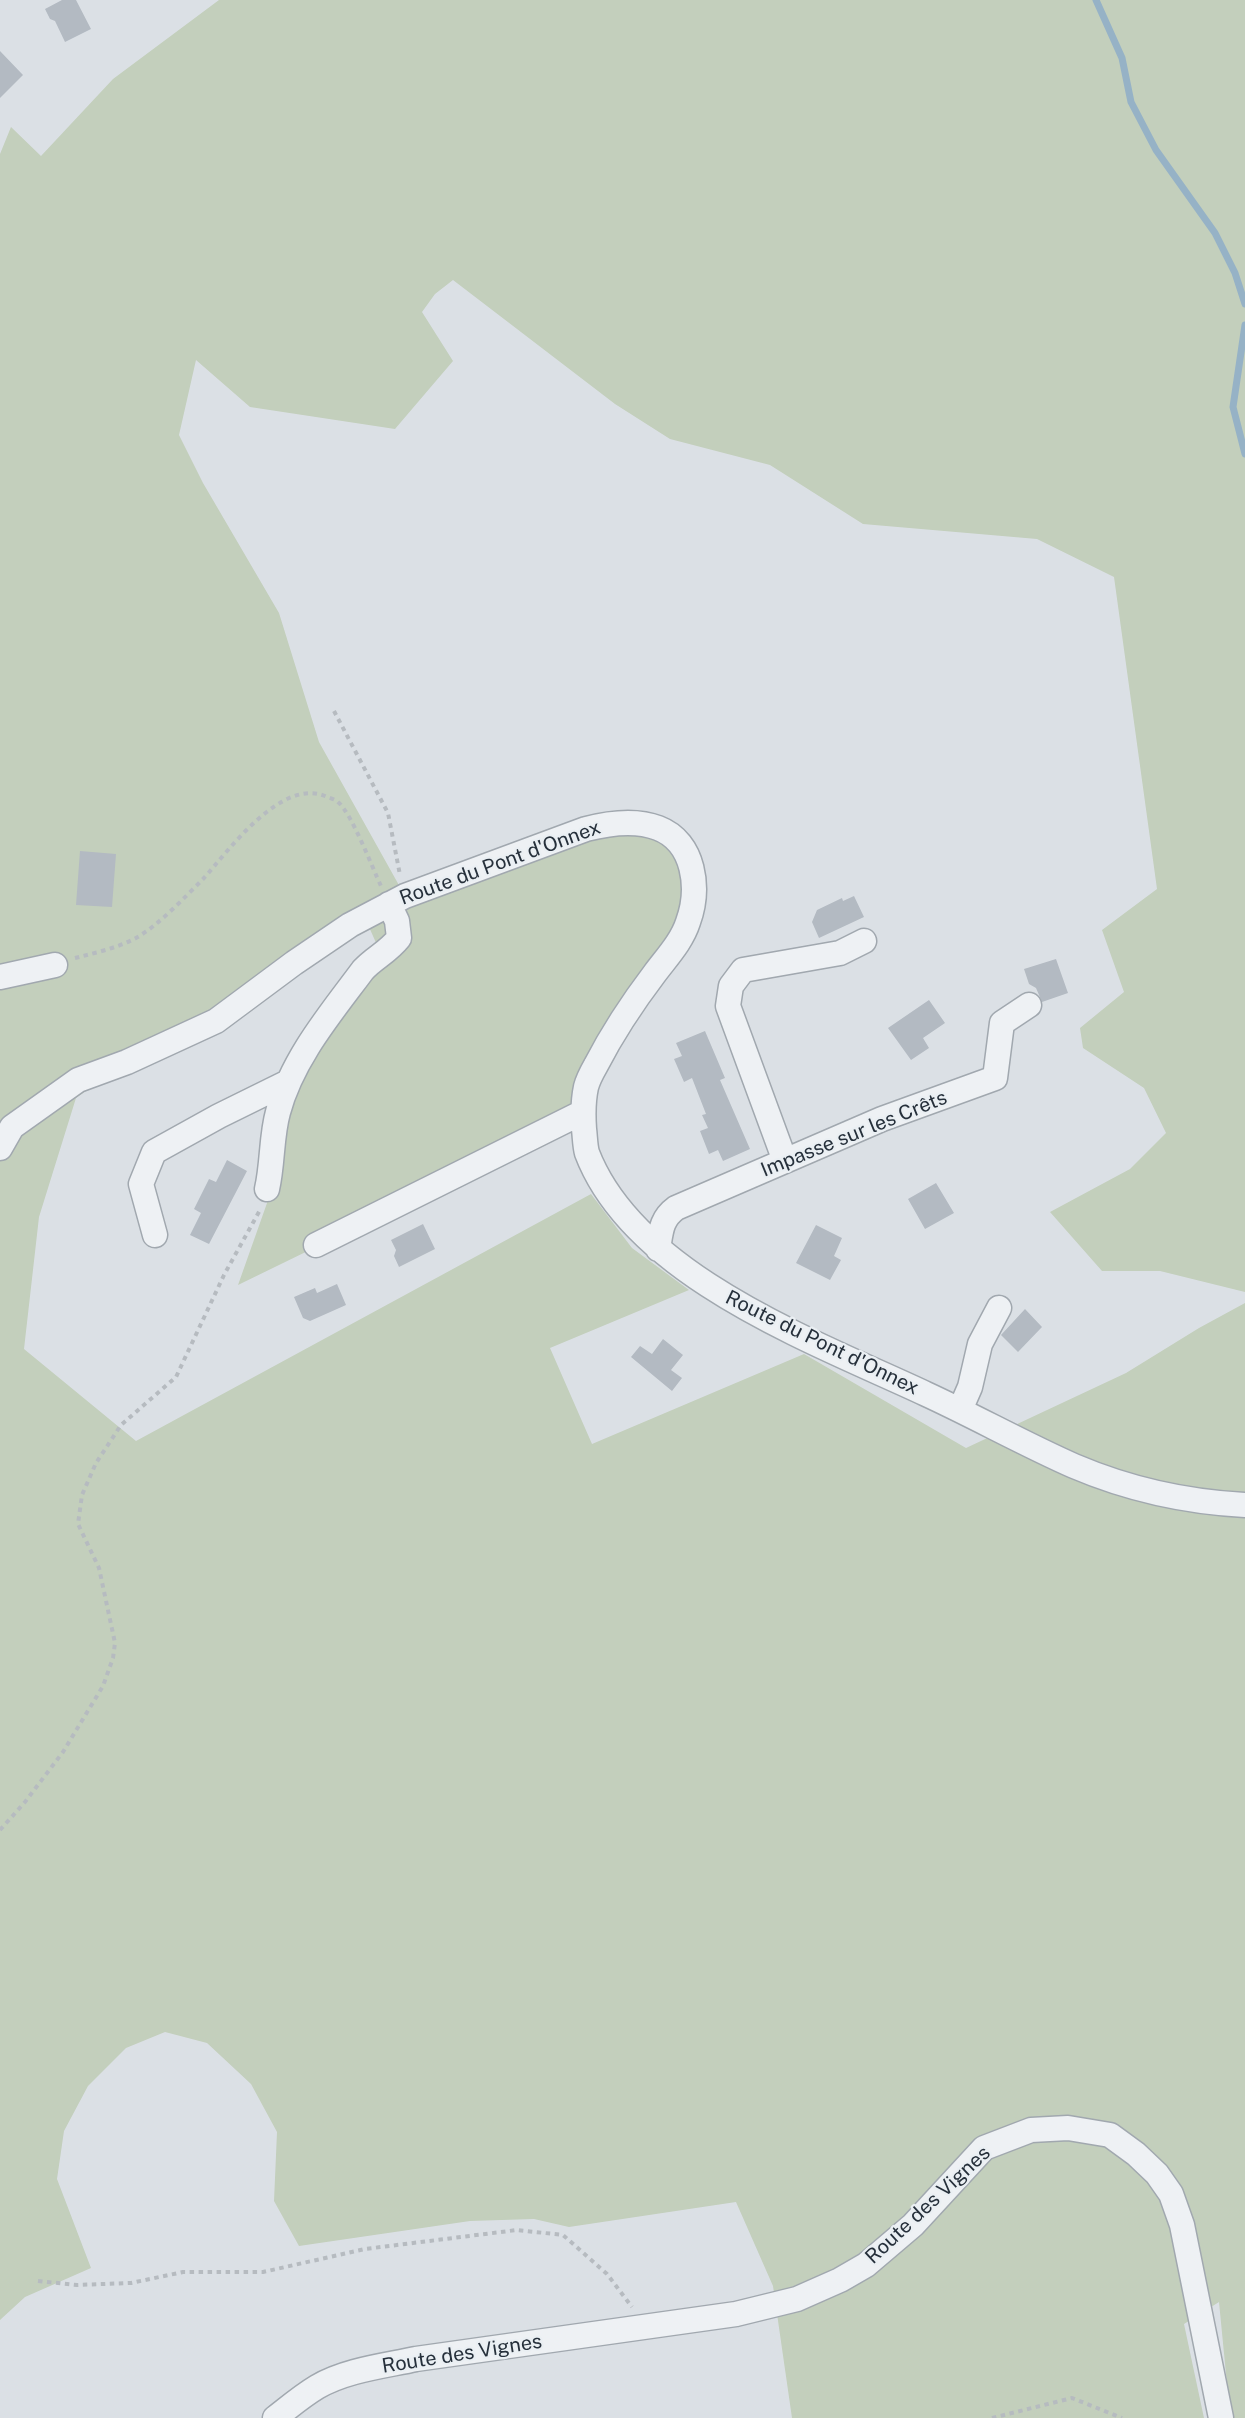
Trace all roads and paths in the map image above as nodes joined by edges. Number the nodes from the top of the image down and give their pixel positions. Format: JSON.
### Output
{"nodes":[{"id":1,"x":334,"y":711,"type":"dead end"},
{"id":2,"x":397,"y":900,"type":"junction"},
{"id":3,"x":864,"y":941,"type":"dead end"},
{"id":4,"x":55,"y":965,"type":"joint"},
{"id":5,"x":0,"y":977,"type":"edge"},
{"id":6,"x":1029,"y":1005,"type":"dead end"},
{"id":7,"x":288,"y":1083,"type":"junction"},
{"id":8,"x":583,"y":1112,"type":"junction"},
{"id":9,"x":0,"y":1148,"type":"edge"},
{"id":10,"x":785,"y":1161,"type":"junction"},
{"id":11,"x":267,"y":1189,"type":"joint"},
{"id":12,"x":155,"y":1235,"type":"dead end"},
{"id":13,"x":316,"y":1245,"type":"dead end"},
{"id":14,"x":658,"y":1249,"type":"junction"},
{"id":15,"x":999,"y":1308,"type":"dead end"},
{"id":16,"x":960,"y":1410,"type":"junction"},
{"id":17,"x":1245,"y":1505,"type":"edge"},
{"id":18,"x":0,"y":1830,"type":"edge"},
{"id":19,"x":38,"y":2282,"type":"dead end"},
{"id":20,"x":646,"y":2327,"type":"junction"},
{"id":21,"x":275,"y":2418,"type":"edge"},
{"id":22,"x":992,"y":2418,"type":"edge"},
{"id":23,"x":1122,"y":2418,"type":"edge"},
{"id":24,"x":1221,"y":2418,"type":"edge"}],
"edges":[{"from":1,"to":2,"type":"path"},
{"from":2,"to":4,"type":"path"},
{"from":2,"to":7,"type":"street"},
{"from":2,"to":8,"type":"street","name":"Route du Pont d'Onnex"},
{"from":2,"to":9,"type":"street","name":"Route du Pont d'Onnex"},
{"from":3,"to":10,"type":"street"},
{"from":4,"to":5,"type":"street"},
{"from":6,"to":10,"type":"street","name":"Impasse sur les Crêts"},
{"from":7,"to":11,"type":"street"},
{"from":7,"to":12,"type":"street"},
{"from":8,"to":13,"type":"street"},
{"from":8,"to":14,"type":"street","name":"Route du Pont d'Onnex"},
{"from":10,"to":14,"type":"street","name":"Impasse sur les Crêts"},
{"from":11,"to":18,"type":"path"},
{"from":14,"to":16,"type":"street","name":"Route du Pont d'Onnex"},
{"from":15,"to":16,"type":"street"},
{"from":16,"to":17,"type":"street","name":"Route du Pont d'Onnex"},
{"from":19,"to":20,"type":"path"},
{"from":20,"to":21,"type":"street","name":"Route des Vignes"},
{"from":20,"to":24,"type":"street","name":"Route des Vignes"},
{"from":22,"to":23,"type":"path"}]}
